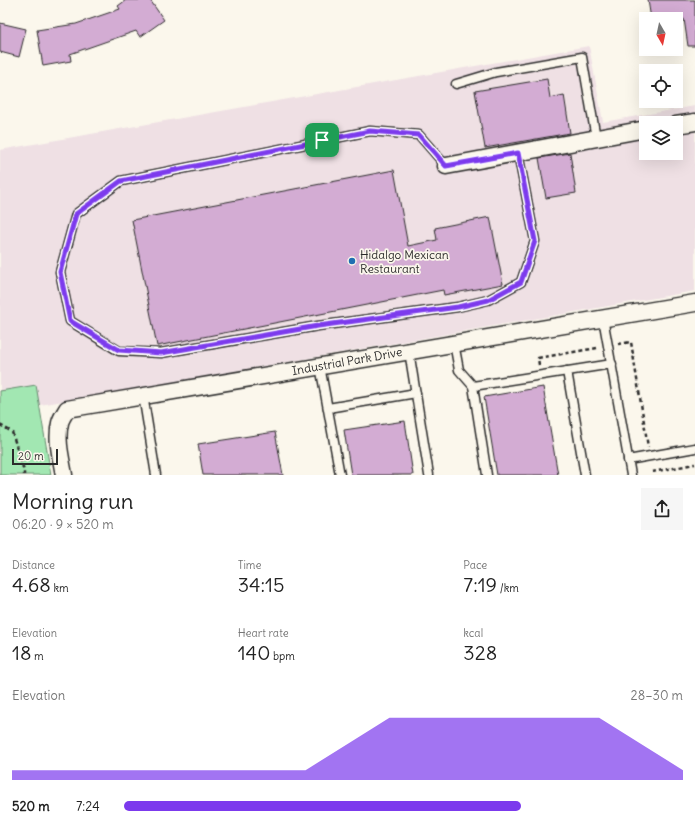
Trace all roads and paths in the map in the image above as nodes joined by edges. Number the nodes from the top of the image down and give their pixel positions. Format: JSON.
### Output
{"nodes":[{"id":1,"x":456,"y":84,"type":"dead end"},
{"id":2,"x":695,"y":122,"type":"edge"},
{"id":3,"x":683,"y":124,"type":"edge"},
{"id":4,"x":639,"y":131,"type":"edge"},
{"id":5,"x":596,"y":138,"type":"junction"},
{"id":6,"x":518,"y":153,"type":"junction"},
{"id":7,"x":446,"y":166,"type":"joint"},
{"id":8,"x":695,"y":303,"type":"edge"},
{"id":9,"x":603,"y":318,"type":"junction"},
{"id":10,"x":454,"y":343,"type":"junction"},
{"id":11,"x":616,"y":344,"type":"dead end"},
{"id":12,"x":597,"y":348,"type":"dead end"},
{"id":13,"x":409,"y":351,"type":"junction"},
{"id":14,"x":612,"y":364,"type":"junction"},
{"id":15,"x":539,"y":365,"type":"dead end"},
{"id":16,"x":320,"y":366,"type":"junction"},
{"id":17,"x":567,"y":371,"type":"junction"},
{"id":18,"x":473,"y":386,"type":"junction"},
{"id":19,"x":416,"y":393,"type":"junction"},
{"id":20,"x":143,"y":395,"type":"junction"},
{"id":21,"x":328,"y":408,"type":"junction"},
{"id":22,"x":0,"y":425,"type":"edge"},
{"id":23,"x":695,"y":448,"type":"edge"},
{"id":24,"x":648,"y":449,"type":"dead end"},
{"id":25,"x":628,"y":460,"type":"junction"},
{"id":26,"x":695,"y":464,"type":"edge"},
{"id":27,"x":651,"y":466,"type":"dead end"},
{"id":28,"x":652,"y":473,"type":"edge"},
{"id":29,"x":24,"y":475,"type":"edge"},
{"id":30,"x":64,"y":475,"type":"edge"},
{"id":31,"x":156,"y":475,"type":"edge"},
{"id":32,"x":340,"y":475,"type":"edge"},
{"id":33,"x":429,"y":475,"type":"edge"},
{"id":34,"x":487,"y":475,"type":"edge"},
{"id":35,"x":585,"y":475,"type":"edge"},
{"id":36,"x":630,"y":475,"type":"edge"}],
"edges":[{"from":1,"to":5,"type":"lane"},
{"from":2,"to":3,"type":"street"},
{"from":4,"to":5,"type":"street"},
{"from":5,"to":6,"type":"street"},
{"from":6,"to":7,"type":"street"},
{"from":6,"to":7,"type":"lane"},
{"from":8,"to":9,"type":"street","name":"Industrial Park Drive"},
{"from":9,"to":10,"type":"street","name":"Industrial Park Drive"},
{"from":9,"to":14,"type":"lane"},
{"from":10,"to":13,"type":"street","name":"Industrial Park Drive"},
{"from":10,"to":18,"type":"lane"},
{"from":11,"to":24,"type":"path"},
{"from":12,"to":15,"type":"path"},
{"from":13,"to":16,"type":"street","name":"Industrial Park Drive"},
{"from":13,"to":19,"type":"lane"},
{"from":14,"to":17,"type":"lane"},
{"from":14,"to":25,"type":"lane"},
{"from":16,"to":20,"type":"street","name":"Industrial Park Drive"},
{"from":16,"to":21,"type":"lane"},
{"from":17,"to":18,"type":"lane"},
{"from":17,"to":35,"type":"lane"},
{"from":18,"to":34,"type":"lane"},
{"from":19,"to":21,"type":"lane"},
{"from":19,"to":33,"type":"lane"},
{"from":20,"to":30,"type":"street","name":"Industrial Park Drive"},
{"from":20,"to":31,"type":"lane"},
{"from":21,"to":32,"type":"lane"},
{"from":22,"to":29,"type":"path"},
{"from":23,"to":25,"type":"lane"},
{"from":25,"to":36,"type":"lane"},
{"from":26,"to":28,"type":"path"},
{"from":27,"to":28,"type":"path"}]}
